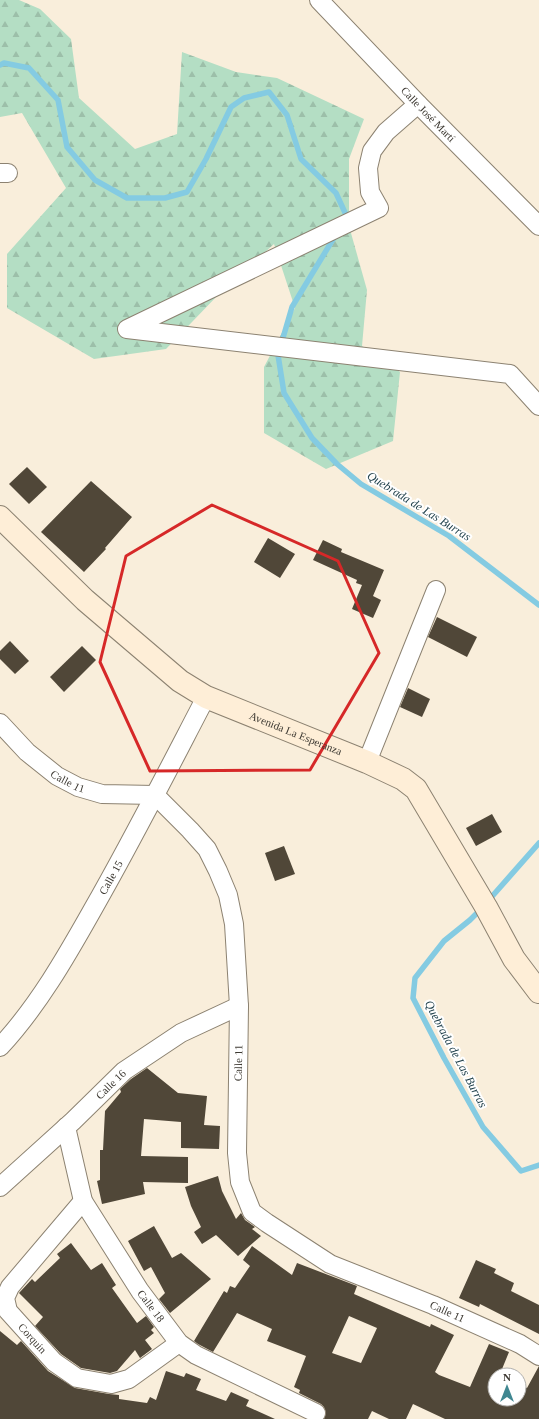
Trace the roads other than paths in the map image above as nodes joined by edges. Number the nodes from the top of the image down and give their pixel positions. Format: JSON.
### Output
{"nodes":[{"id":1,"x":319,"y":0,"type":"edge"},
{"id":2,"x":418,"y":104,"type":"junction"},
{"id":3,"x":539,"y":226,"type":"edge"},
{"id":4,"x":539,"y":406,"type":"edge"},
{"id":5,"x":0,"y":517,"type":"edge"},
{"id":6,"x":436,"y":590,"type":"dead end"},
{"id":7,"x":206,"y":697,"type":"junction"},
{"id":8,"x":0,"y":727,"type":"edge"},
{"id":9,"x":367,"y":762,"type":"junction"},
{"id":10,"x":155,"y":795,"type":"junction"},
{"id":11,"x":539,"y":992,"type":"edge"},
{"id":12,"x":239,"y":1006,"type":"junction"},
{"id":13,"x":0,"y":1047,"type":"edge"},
{"id":14,"x":66,"y":1127,"type":"junction"},
{"id":15,"x":0,"y":1187,"type":"edge"},
{"id":16,"x":83,"y":1201,"type":"junction"},
{"id":17,"x":179,"y":1343,"type":"junction"},
{"id":18,"x":539,"y":1356,"type":"edge"},
{"id":19,"x":316,"y":1413,"type":"dead end"}],
"edges":[{"from":1,"to":2,"type":"street","name":"Calle José Martí"},
{"from":2,"to":3,"type":"street","name":"Calle José Martí"},
{"from":2,"to":4,"type":"street"},
{"from":5,"to":7,"type":"street","name":"Avenida La Esperanza"},
{"from":6,"to":9,"type":"street"},
{"from":7,"to":9,"type":"street","name":"Avenida La Esperanza"},
{"from":7,"to":10,"type":"street","name":"Calle 15"},
{"from":8,"to":10,"type":"street","name":"Calle 11"},
{"from":9,"to":11,"type":"street","name":"Avenida La Esperanza"},
{"from":10,"to":12,"type":"street","name":"Calle 11"},
{"from":10,"to":13,"type":"street","name":"Calle 15"},
{"from":12,"to":14,"type":"street","name":"Calle 16"},
{"from":12,"to":18,"type":"street","name":"Calle 11"},
{"from":14,"to":15,"type":"street","name":"Calle 16"},
{"from":14,"to":16,"type":"street","name":"Calle 18"},
{"from":16,"to":17,"type":"street","name":"Calle 18"},
{"from":16,"to":17,"type":"street","name":"Corquin"},
{"from":17,"to":19,"type":"street","name":"Calle 18"}]}
